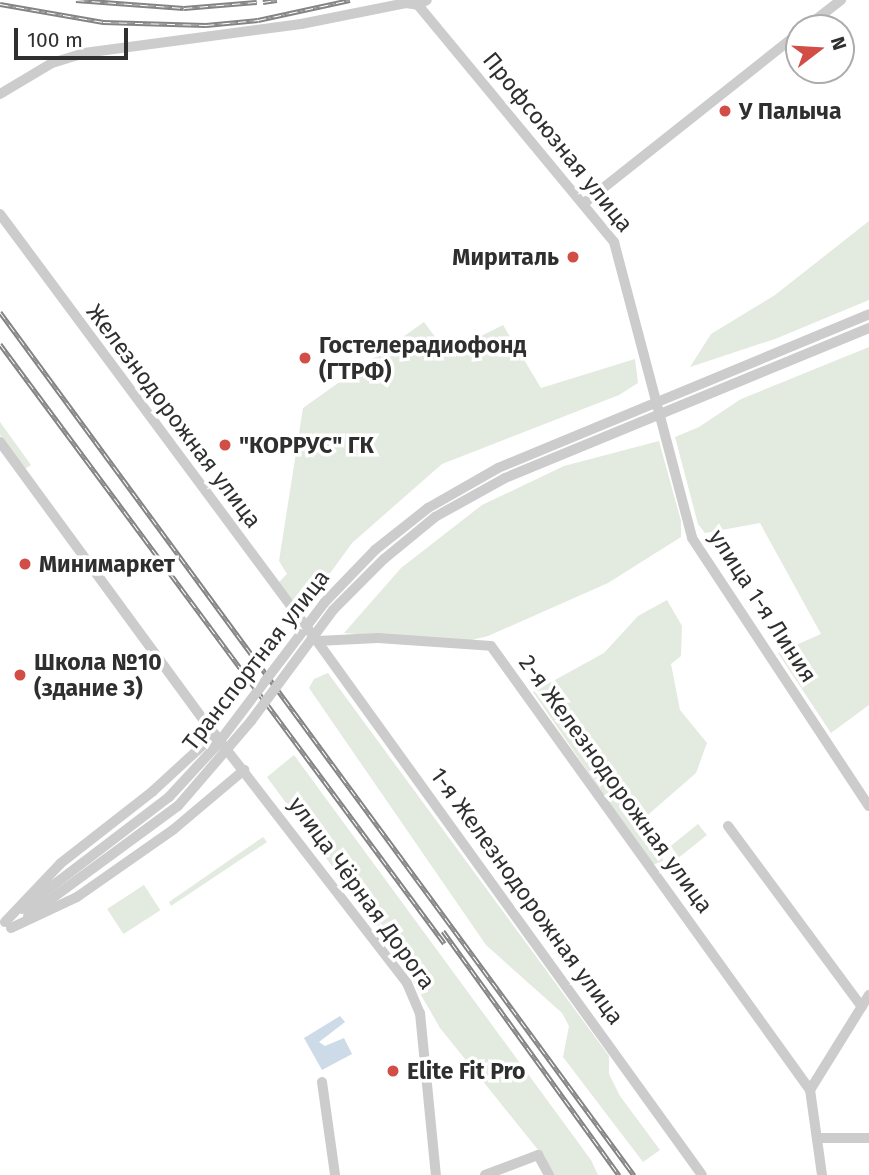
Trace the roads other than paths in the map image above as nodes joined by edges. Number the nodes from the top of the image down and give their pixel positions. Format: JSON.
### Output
{"nodes":[{"id":1,"x":841,"y":0,"type":"edge"},
{"id":2,"x":423,"y":3,"type":"edge"},
{"id":3,"x":823,"y":14,"type":"edge"},
{"id":4,"x":785,"y":44,"type":"edge"},
{"id":5,"x":0,"y":94,"type":"edge"},
{"id":6,"x":583,"y":204,"type":"junction"},
{"id":7,"x":0,"y":214,"type":"edge"},
{"id":8,"x":869,"y":314,"type":"edge"},
{"id":9,"x":869,"y":328,"type":"edge"},
{"id":10,"x":657,"y":408,"type":"junction"},
{"id":11,"x":0,"y":442,"type":"edge"},
{"id":12,"x":317,"y":641,"type":"junction"},
{"id":13,"x":215,"y":734,"type":"junction"},
{"id":14,"x":244,"y":770,"type":"junction"},
{"id":15,"x":869,"y":806,"type":"edge"},
{"id":16,"x":728,"y":825,"type":"dead end"},
{"id":17,"x":5,"y":925,"type":"edge"},
{"id":18,"x":0,"y":936,"type":"edge"},
{"id":19,"x":869,"y":995,"type":"edge"},
{"id":20,"x":862,"y":1007,"type":"junction"},
{"id":21,"x":322,"y":1082,"type":"dead end"},
{"id":22,"x":810,"y":1090,"type":"junction"},
{"id":23,"x":817,"y":1138,"type":"junction"},
{"id":24,"x":869,"y":1138,"type":"edge"},
{"id":25,"x":335,"y":1175,"type":"edge"},
{"id":26,"x":436,"y":1175,"type":"edge"},
{"id":27,"x":485,"y":1175,"type":"edge"},
{"id":28,"x":549,"y":1175,"type":"edge"},
{"id":29,"x":702,"y":1175,"type":"edge"},
{"id":30,"x":822,"y":1175,"type":"edge"}],
"edges":[{"from":1,"to":3,"type":"street"},
{"from":2,"to":5,"type":"street"},
{"from":2,"to":6,"type":"street","name":"Профсоюзная улица"},
{"from":4,"to":6,"type":"street"},
{"from":6,"to":10,"type":"street","name":"Профсоюзная улица"},
{"from":7,"to":12,"type":"street","name":"Железнодорожная улица"},
{"from":8,"to":10,"type":"street","name":"Транспортная улица"},
{"from":9,"to":10,"type":"street","name":"Транспортная улица"},
{"from":10,"to":15,"type":"street","name":"улица 1-я Линия"},
{"from":10,"to":17,"type":"street","name":"Транспортная улица","bridge":true},
{"from":10,"to":17,"type":"street","name":"Транспортная улица","bridge":true},
{"from":11,"to":13,"type":"street","name":"улица Чёрная Дорога"},
{"from":12,"to":22,"type":"street","name":"2-я Железнодорожная улица"},
{"from":12,"to":29,"type":"street","name":"1-я Железнодорожная улица"},
{"from":13,"to":14,"type":"street","name":"улица Чёрная Дорога"},
{"from":13,"to":17,"type":"street"},
{"from":14,"to":17,"type":"street"},
{"from":14,"to":26,"type":"street","name":"улица Чёрная Дорога"},
{"from":16,"to":20,"type":"street"},
{"from":17,"to":18,"type":"street","name":"Транспортная улица"},
{"from":19,"to":20,"type":"street"},
{"from":20,"to":22,"type":"street"},
{"from":21,"to":25,"type":"street"},
{"from":22,"to":23,"type":"street"},
{"from":23,"to":24,"type":"street"},
{"from":23,"to":30,"type":"street"},
{"from":27,"to":28,"type":"street"}]}
